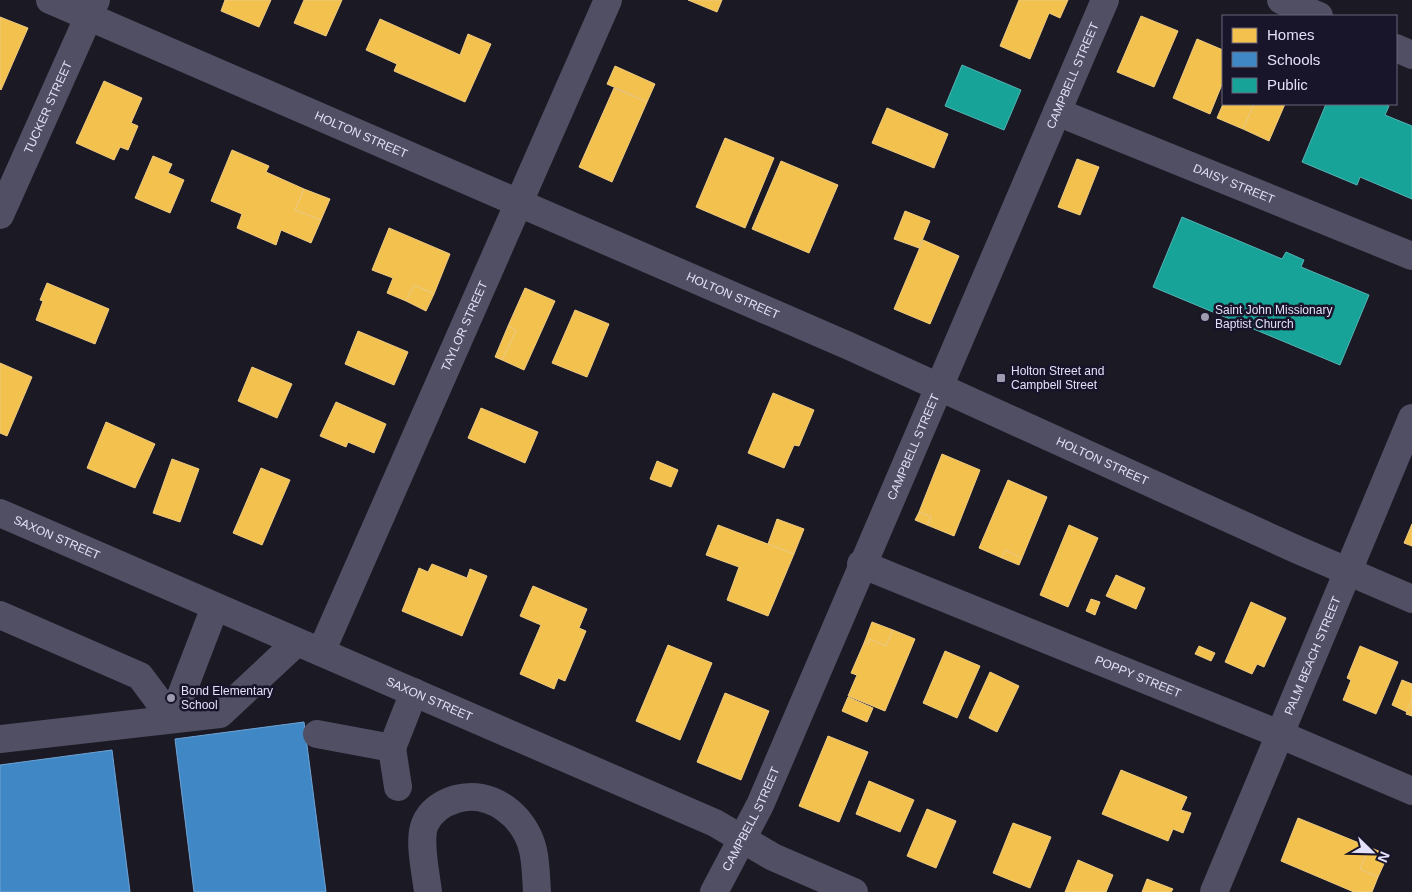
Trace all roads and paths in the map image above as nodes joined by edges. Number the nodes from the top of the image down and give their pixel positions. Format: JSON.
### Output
{"nodes":[{"id":1,"x":50,"y":0,"type":"edge"},
{"id":2,"x":608,"y":0,"type":"edge"},
{"id":3,"x":1105,"y":0,"type":"edge"},
{"id":4,"x":1281,"y":0,"type":"edge"},
{"id":5,"x":92,"y":8,"type":"edge"},
{"id":6,"x":1317,"y":15,"type":"edge"},
{"id":7,"x":1397,"y":48,"type":"edge"},
{"id":8,"x":1412,"y":55,"type":"edge"},
{"id":9,"x":1057,"y":112,"type":"junction"},
{"id":10,"x":520,"y":201,"type":"junction"},
{"id":11,"x":0,"y":215,"type":"edge"},
{"id":12,"x":1412,"y":256,"type":"edge"},
{"id":13,"x":938,"y":386,"type":"junction"},
{"id":14,"x":1412,"y":418,"type":"edge"},
{"id":15,"x":0,"y":513,"type":"edge"},
{"id":16,"x":861,"y":564,"type":"junction"},
{"id":17,"x":1348,"y":572,"type":"junction"},
{"id":18,"x":1412,"y":599,"type":"edge"},
{"id":19,"x":215,"y":606,"type":"junction"},
{"id":20,"x":0,"y":615,"type":"edge"},
{"id":21,"x":309,"y":647,"type":"junction"},
{"id":22,"x":414,"y":692,"type":"junction"},
{"id":23,"x":172,"y":720,"type":"junction"},
{"id":24,"x":317,"y":734,"type":"dead end"},
{"id":25,"x":1280,"y":734,"type":"junction"},
{"id":26,"x":0,"y":740,"type":"edge"},
{"id":27,"x":392,"y":748,"type":"junction"},
{"id":28,"x":398,"y":787,"type":"dead end"},
{"id":29,"x":1412,"y":791,"type":"edge"},
{"id":30,"x":741,"y":838,"type":"junction"},
{"id":31,"x":428,"y":892,"type":"edge"},
{"id":32,"x":537,"y":892,"type":"edge"},
{"id":33,"x":714,"y":892,"type":"edge"},
{"id":34,"x":854,"y":892,"type":"edge"},
{"id":35,"x":1214,"y":892,"type":"edge"}],
"edges":[{"from":1,"to":5,"type":"street","name":"HOLTON STREET"},
{"from":2,"to":10,"type":"street","name":"TAYLOR STREET"},
{"from":3,"to":9,"type":"street","name":"CAMPBELL STREET"},
{"from":4,"to":6,"type":"street"},
{"from":5,"to":10,"type":"street","name":"HOLTON STREET"},
{"from":5,"to":11,"type":"street","name":"TUCKER STREET"},
{"from":7,"to":8,"type":"street"},
{"from":9,"to":12,"type":"street","name":"DAISY STREET"},
{"from":9,"to":13,"type":"street","name":"CAMPBELL STREET"},
{"from":10,"to":13,"type":"street","name":"HOLTON STREET"},
{"from":10,"to":21,"type":"street","name":"TAYLOR STREET"},
{"from":13,"to":16,"type":"street","name":"CAMPBELL STREET"},
{"from":13,"to":17,"type":"street","name":"HOLTON STREET"},
{"from":14,"to":17,"type":"street","name":"PALM BEACH STREET"},
{"from":15,"to":19,"type":"street","name":"SAXON STREET"},
{"from":16,"to":25,"type":"street","name":"POPPY STREET"},
{"from":16,"to":30,"type":"street","name":"CAMPBELL STREET"},
{"from":17,"to":18,"type":"street","name":"HOLTON STREET"},
{"from":17,"to":25,"type":"street","name":"PALM BEACH STREET"},
{"from":19,"to":21,"type":"street","name":"SAXON STREET"},
{"from":19,"to":23,"type":"street"},
{"from":20,"to":23,"type":"street"},
{"from":21,"to":22,"type":"street","name":"SAXON STREET"},
{"from":21,"to":23,"type":"street"},
{"from":22,"to":27,"type":"street"},
{"from":22,"to":30,"type":"street","name":"SAXON STREET"},
{"from":23,"to":26,"type":"street"},
{"from":24,"to":27,"type":"street"},
{"from":25,"to":29,"type":"street","name":"POPPY STREET"},
{"from":25,"to":35,"type":"street","name":"PALM BEACH STREET"},
{"from":27,"to":28,"type":"street"},
{"from":30,"to":33,"type":"street","name":"CAMPBELL STREET"},
{"from":30,"to":34,"type":"street","name":"SAXON STREET"},
{"from":31,"to":32,"type":"street"}]}
